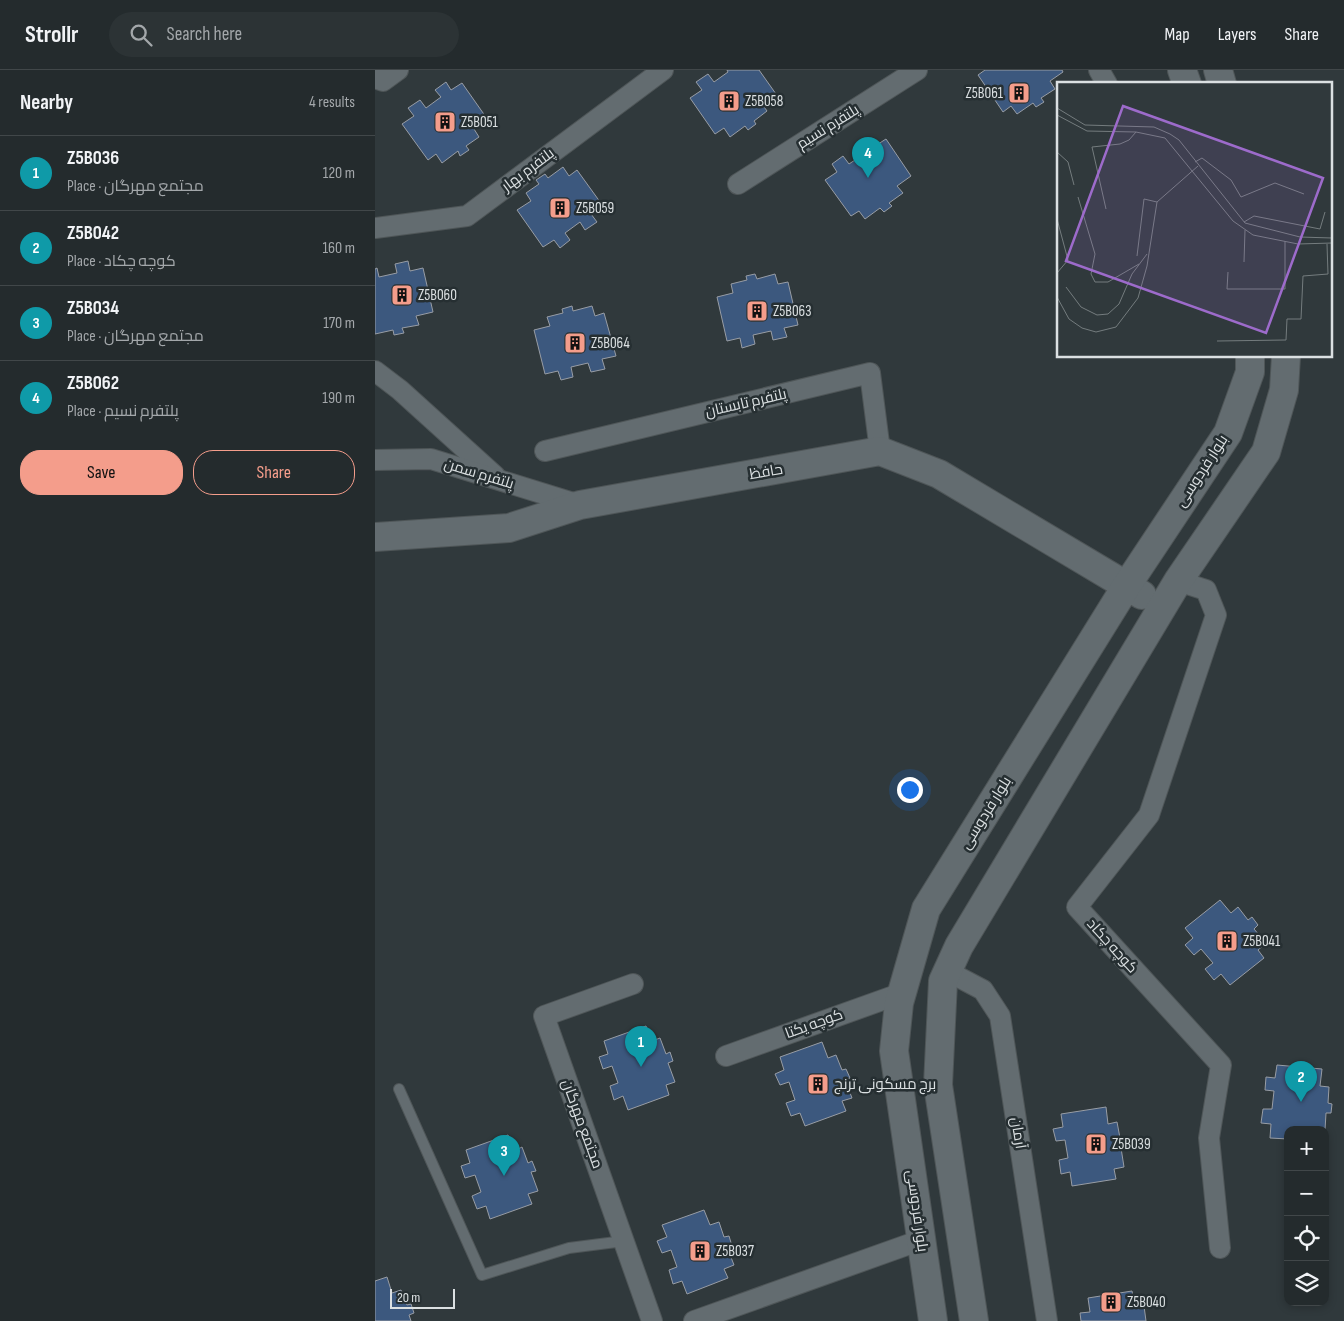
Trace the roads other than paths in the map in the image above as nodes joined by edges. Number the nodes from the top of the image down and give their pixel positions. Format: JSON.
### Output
{"nodes":[{"id":1,"x":399,"y":70,"type":"edge"},
{"id":2,"x":663,"y":70,"type":"edge"},
{"id":3,"x":917,"y":70,"type":"edge"},
{"id":4,"x":1099,"y":70,"type":"edge"},
{"id":5,"x":1182,"y":70,"type":"edge"},
{"id":6,"x":375,"y":78,"type":"edge"},
{"id":7,"x":1106,"y":82,"type":"edge"},
{"id":8,"x":1186,"y":82,"type":"edge"},
{"id":9,"x":738,"y":184,"type":"dead end"},
{"id":10,"x":375,"y":228,"type":"edge"},
{"id":11,"x":1250,"y":358,"type":"edge"},
{"id":12,"x":1286,"y":358,"type":"edge"},
{"id":13,"x":375,"y":371,"type":"edge"},
{"id":14,"x":545,"y":451,"type":"dead end"},
{"id":15,"x":880,"y":451,"type":"junction"},
{"id":16,"x":375,"y":460,"type":"edge"},
{"id":17,"x":500,"y":481,"type":"junction"},
{"id":18,"x":580,"y":505,"type":"junction"},
{"id":19,"x":375,"y":537,"type":"edge"},
{"id":20,"x":1178,"y":581,"type":"junction"},
{"id":21,"x":1127,"y":586,"type":"junction"},
{"id":22,"x":1162,"y":608,"type":"junction"},
{"id":23,"x":947,"y":971,"type":"junction"},
{"id":24,"x":633,"y":984,"type":"dead end"},
{"id":25,"x":902,"y":993,"type":"junction"},
{"id":26,"x":726,"y":1056,"type":"dead end"},
{"id":27,"x":399,"y":1090,"type":"dead end"},
{"id":28,"x":921,"y":1240,"type":"junction"},
{"id":29,"x":624,"y":1241,"type":"junction"},
{"id":30,"x":1220,"y":1248,"type":"dead end"},
{"id":31,"x":653,"y":1321,"type":"edge"},
{"id":32,"x":694,"y":1321,"type":"edge"},
{"id":33,"x":933,"y":1321,"type":"edge"},
{"id":34,"x":974,"y":1321,"type":"edge"},
{"id":35,"x":1047,"y":1321,"type":"edge"}],
"edges":[{"from":1,"to":6,"type":"street"},
{"from":2,"to":10,"type":"street","name":"پلتفرم بهار"},
{"from":3,"to":9,"type":"street","name":"پلتفرم نسیم"},
{"from":4,"to":7,"type":"street"},
{"from":5,"to":8,"type":"main road"},
{"from":11,"to":21,"type":"main road","name":"بلوار فردوسی"},
{"from":12,"to":20,"type":"main road"},
{"from":13,"to":17,"type":"street"},
{"from":14,"to":15,"type":"street","name":"پلتفرم تابستان"},
{"from":15,"to":18,"type":"main road","name":"حافظ"},
{"from":15,"to":21,"type":"main road"},
{"from":16,"to":17,"type":"street","name":"پلتفرم سمن"},
{"from":17,"to":18,"type":"street","name":"پلتفرم سمن"},
{"from":18,"to":19,"type":"main road","name":"حافظ"},
{"from":20,"to":22,"type":"main road"},
{"from":20,"to":30,"type":"street","name":"کوچه چکاد"},
{"from":21,"to":22,"type":"main road"},
{"from":21,"to":25,"type":"main road","name":"بلوار فردوسی"},
{"from":22,"to":23,"type":"main road"},
{"from":23,"to":34,"type":"main road"},
{"from":23,"to":35,"type":"street","name":"آرمان"},
{"from":24,"to":29,"type":"street","name":"مجتمع مهرگان"},
{"from":25,"to":26,"type":"street","name":"کوچه یکتا"},
{"from":25,"to":28,"type":"main road","name":"بلوار فردوسی"},
{"from":27,"to":29,"type":"lane"},
{"from":28,"to":32,"type":"street"},
{"from":28,"to":33,"type":"main road","name":"بلوار فردوسی"},
{"from":29,"to":31,"type":"street","name":"مجتمع مهرگان"}]}
